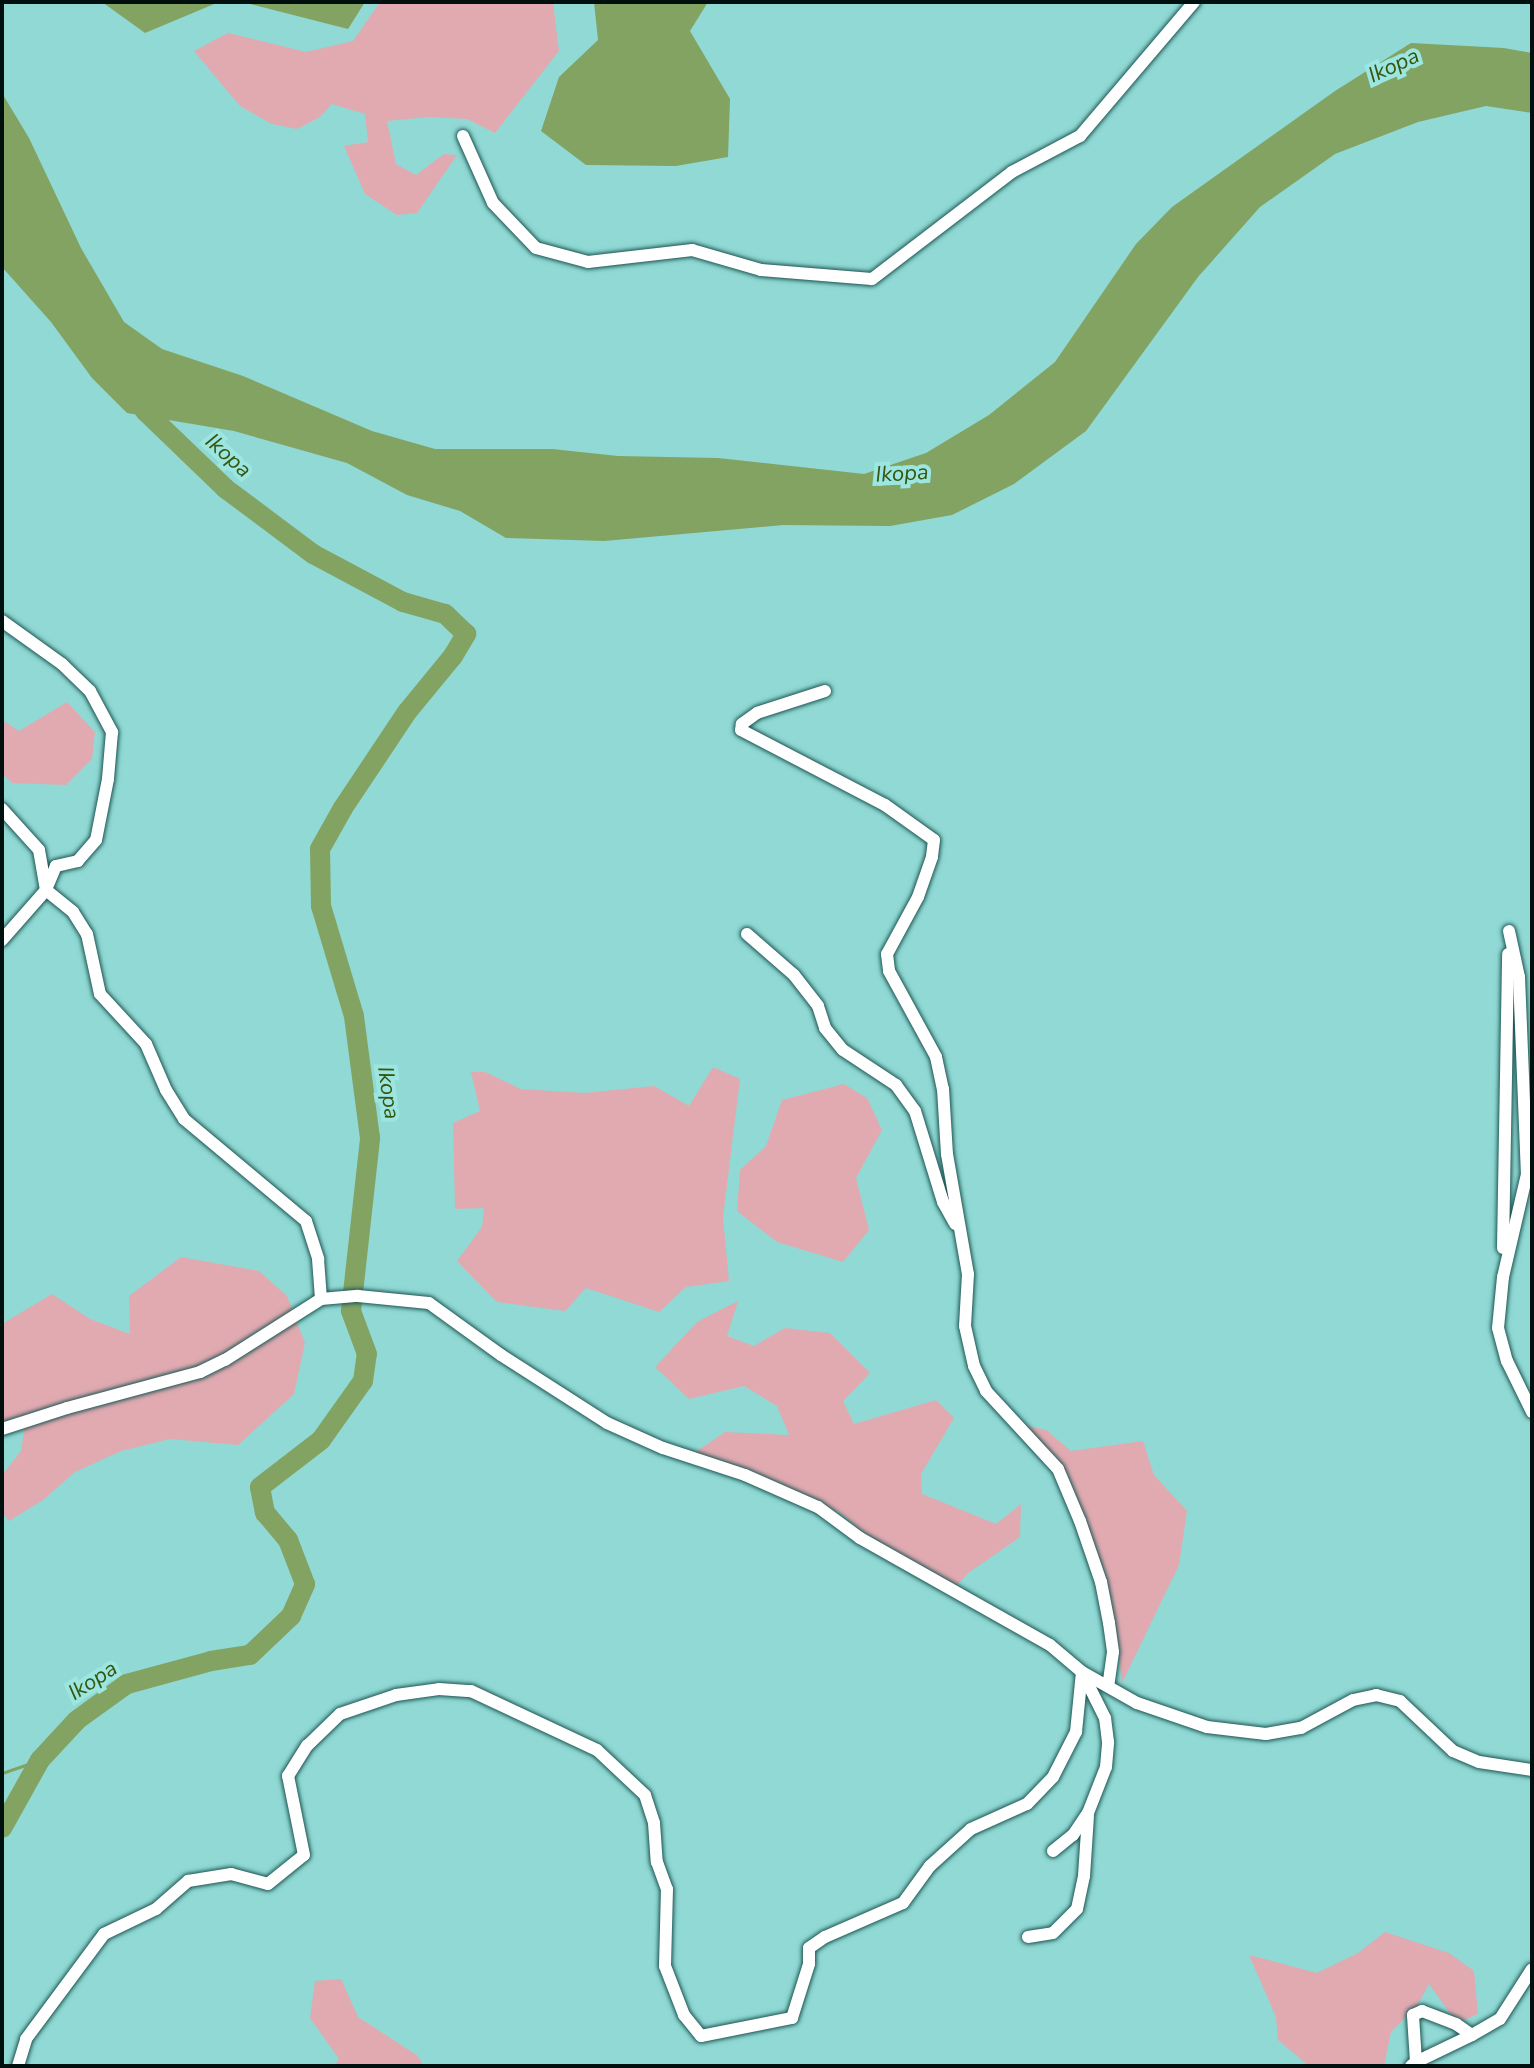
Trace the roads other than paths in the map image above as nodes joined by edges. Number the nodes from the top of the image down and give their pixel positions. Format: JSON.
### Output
{"nodes":[{"id":1,"x":1194,"y":2,"type":"edge"},
{"id":2,"x":463,"y":136,"type":"dead end"},
{"id":3,"x":2,"y":621,"type":"edge"},
{"id":4,"x":825,"y":691,"type":"dead end"},
{"id":5,"x":2,"y":809,"type":"edge"},
{"id":6,"x":46,"y":890,"type":"junction"},
{"id":7,"x":747,"y":934,"type":"dead end"},
{"id":8,"x":2,"y":940,"type":"edge"},
{"id":9,"x":1530,"y":1176,"type":"edge"},
{"id":10,"x":960,"y":1232,"type":"junction"},
{"id":11,"x":1503,"y":1277,"type":"junction"},
{"id":12,"x":321,"y":1299,"type":"junction"},
{"id":13,"x":1532,"y":1412,"type":"edge"},
{"id":14,"x":2,"y":1429,"type":"edge"},
{"id":15,"x":1082,"y":1672,"type":"junction"},
{"id":16,"x":1108,"y":1686,"type":"junction"},
{"id":17,"x":1532,"y":1770,"type":"edge"},
{"id":18,"x":1088,"y":1813,"type":"junction"},
{"id":19,"x":1053,"y":1851,"type":"dead end"},
{"id":20,"x":1028,"y":1937,"type":"dead end"},
{"id":21,"x":1532,"y":1969,"type":"edge"},
{"id":22,"x":1472,"y":2035,"type":"junction"},
{"id":23,"x":1414,"y":2064,"type":"edge"},
{"id":24,"x":18,"y":2066,"type":"edge"}],
"edges":[{"from":1,"to":2,"type":"street"},
{"from":3,"to":6,"type":"street"},
{"from":4,"to":10,"type":"street"},
{"from":5,"to":6,"type":"street"},
{"from":6,"to":8,"type":"street"},
{"from":6,"to":12,"type":"street"},
{"from":7,"to":10,"type":"street"},
{"from":9,"to":11,"type":"street"},
{"from":9,"to":11,"type":"street"},
{"from":10,"to":16,"type":"street"},
{"from":11,"to":13,"type":"street"},
{"from":12,"to":14,"type":"street"},
{"from":12,"to":15,"type":"street"},
{"from":15,"to":16,"type":"street"},
{"from":15,"to":18,"type":"street"},
{"from":15,"to":24,"type":"street"},
{"from":16,"to":17,"type":"street"},
{"from":18,"to":19,"type":"street"},
{"from":18,"to":20,"type":"street"},
{"from":21,"to":22,"type":"street"},
{"from":22,"to":23,"type":"street"},
{"from":22,"to":23,"type":"street"}]}
